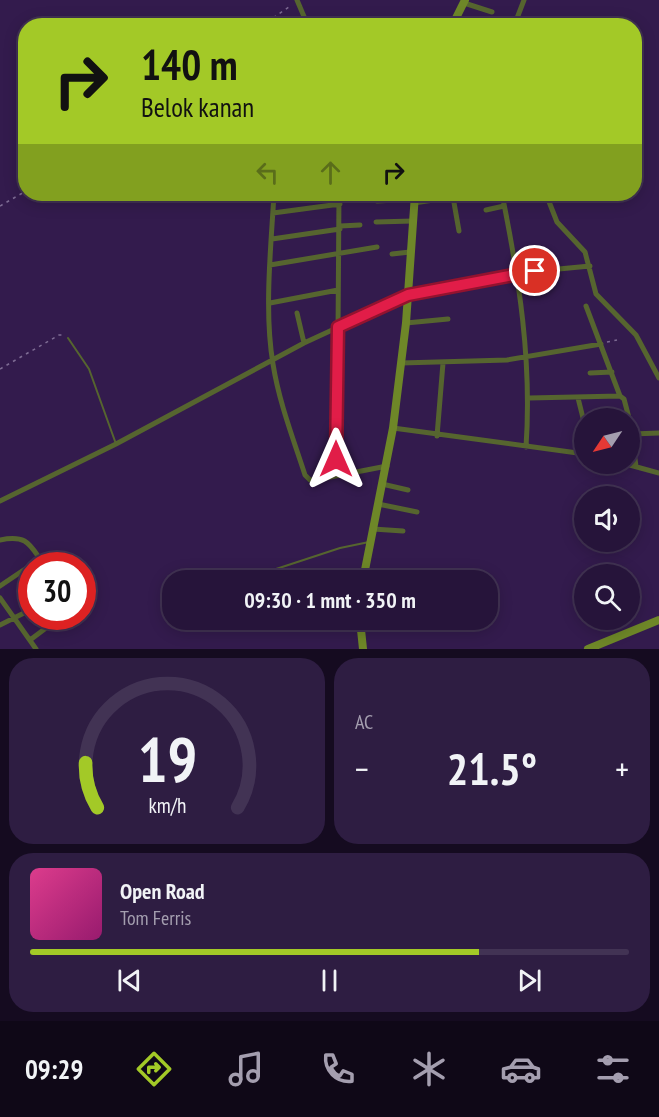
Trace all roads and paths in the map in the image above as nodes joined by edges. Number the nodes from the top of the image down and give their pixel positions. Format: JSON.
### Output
{"nodes":[{"id":1,"x":524,"y":0,"type":"edge"},
{"id":2,"x":297,"y":1,"type":"edge"},
{"id":3,"x":464,"y":2,"type":"edge"},
{"id":4,"x":492,"y":12,"type":"dead end"},
{"id":5,"x":273,"y":18,"type":"edge"},
{"id":6,"x":304,"y":18,"type":"edge"},
{"id":7,"x":456,"y":18,"type":"edge"},
{"id":8,"x":517,"y":18,"type":"edge"},
{"id":9,"x":18,"y":196,"type":"edge"},
{"id":10,"x":274,"y":201,"type":"edge"},
{"id":11,"x":340,"y":201,"type":"edge"},
{"id":12,"x":415,"y":201,"type":"edge"},
{"id":13,"x":456,"y":201,"type":"edge"},
{"id":14,"x":503,"y":201,"type":"edge"},
{"id":15,"x":549,"y":201,"type":"edge"},
{"id":16,"x":340,"y":204,"type":"junction"},
{"id":17,"x":0,"y":206,"type":"edge"},
{"id":18,"x":504,"y":206,"type":"junction"},
{"id":19,"x":486,"y":210,"type":"dead end"},
{"id":20,"x":273,"y":213,"type":"junction"},
{"id":21,"x":413,"y":221,"type":"junction"},
{"id":22,"x":376,"y":222,"type":"dead end"},
{"id":23,"x":360,"y":225,"type":"dead end"},
{"id":24,"x":340,"y":227,"type":"junction"},
{"id":25,"x":459,"y":231,"type":"dead end"},
{"id":26,"x":272,"y":239,"type":"junction"},
{"id":27,"x":377,"y":247,"type":"dead end"},
{"id":28,"x":410,"y":252,"type":"junction"},
{"id":29,"x":339,"y":253,"type":"junction"},
{"id":30,"x":392,"y":254,"type":"dead end"},
{"id":31,"x":270,"y":265,"type":"junction"},
{"id":32,"x":590,"y":266,"type":"junction"},
{"id":33,"x":517,"y":273,"type":"junction"},
{"id":34,"x":338,"y":290,"type":"junction"},
{"id":35,"x":408,"y":295,"type":"junction"},
{"id":36,"x":270,"y":303,"type":"junction"},
{"id":37,"x":586,"y":306,"type":"dead end"},
{"id":38,"x":297,"y":314,"type":"dead end"},
{"id":39,"x":448,"y":319,"type":"dead end"},
{"id":40,"x":406,"y":323,"type":"junction"},
{"id":41,"x":338,"y":327,"type":"junction"},
{"id":42,"x":68,"y":338,"type":"joint"},
{"id":43,"x":617,"y":340,"type":"dead end"},
{"id":44,"x":304,"y":343,"type":"junction"},
{"id":45,"x":601,"y":344,"type":"junction"},
{"id":46,"x":528,"y":357,"type":"junction"},
{"id":47,"x":272,"y":361,"type":"junction"},
{"id":48,"x":401,"y":363,"type":"junction"},
{"id":49,"x":443,"y":363,"type":"junction"},
{"id":50,"x":0,"y":369,"type":"edge"},
{"id":51,"x":612,"y":372,"type":"junction"},
{"id":52,"x":590,"y":373,"type":"dead end"},
{"id":53,"x":659,"y":378,"type":"edge"},
{"id":54,"x":620,"y":396,"type":"junction"},
{"id":55,"x":530,"y":398,"type":"junction"},
{"id":56,"x":578,"y":398,"type":"junction"},
{"id":57,"x":580,"y":408,"type":"edge"},
{"id":58,"x":626,"y":408,"type":"edge"},
{"id":59,"x":393,"y":429,"type":"junction"},
{"id":60,"x":659,"y":433,"type":"edge"},
{"id":61,"x":640,"y":434,"type":"edge"},
{"id":62,"x":437,"y":436,"type":"junction"},
{"id":63,"x":116,"y":444,"type":"junction"},
{"id":64,"x":526,"y":447,"type":"junction"},
{"id":65,"x":574,"y":453,"type":"edge"},
{"id":66,"x":387,"y":465,"type":"junction"},
{"id":67,"x":640,"y":467,"type":"edge"},
{"id":68,"x":659,"y":473,"type":"edge"},
{"id":69,"x":337,"y":474,"type":"junction"},
{"id":70,"x":382,"y":484,"type":"junction"},
{"id":71,"x":408,"y":489,"type":"dead end"},
{"id":72,"x":0,"y":501,"type":"edge"},
{"id":73,"x":378,"y":504,"type":"junction"},
{"id":74,"x":417,"y":512,"type":"dead end"},
{"id":75,"x":373,"y":529,"type":"junction"},
{"id":76,"x":403,"y":531,"type":"dead end"},
{"id":77,"x":0,"y":540,"type":"edge"},
{"id":78,"x":369,"y":542,"type":"junction"},
{"id":79,"x":35,"y":552,"type":"edge"},
{"id":80,"x":273,"y":570,"type":"edge"},
{"id":81,"x":365,"y":570,"type":"edge"},
{"id":82,"x":18,"y":574,"type":"edge"},
{"id":83,"x":0,"y":586,"type":"edge"},
{"id":84,"x":0,"y":598,"type":"edge"},
{"id":85,"x":18,"y":616,"type":"edge"},
{"id":86,"x":15,"y":618,"type":"junction"},
{"id":87,"x":659,"y":620,"type":"edge"},
{"id":88,"x":0,"y":625,"type":"edge"},
{"id":89,"x":43,"y":630,"type":"edge"},
{"id":90,"x":361,"y":630,"type":"edge"},
{"id":91,"x":30,"y":640,"type":"junction"},
{"id":92,"x":36,"y":649,"type":"edge"},
{"id":93,"x":363,"y":649,"type":"edge"},
{"id":94,"x":588,"y":649,"type":"edge"}],
"edges":[{"from":1,"to":8,"type":"street"},
{"from":2,"to":5,"type":"path"},
{"from":2,"to":6,"type":"street"},
{"from":3,"to":4,"type":"street"},
{"from":3,"to":7,"type":"street"},
{"from":9,"to":17,"type":"path"},
{"from":10,"to":20,"type":"street"},
{"from":11,"to":16,"type":"street"},
{"from":12,"to":21,"type":"street"},
{"from":13,"to":25,"type":"street"},
{"from":14,"to":18,"type":"street"},
{"from":15,"to":32,"type":"street"},
{"from":16,"to":20,"type":"street"},
{"from":16,"to":24,"type":"street"},
{"from":18,"to":19,"type":"street"},
{"from":18,"to":33,"type":"street"},
{"from":20,"to":26,"type":"street"},
{"from":21,"to":22,"type":"street"},
{"from":21,"to":28,"type":"street"},
{"from":23,"to":24,"type":"street"},
{"from":24,"to":26,"type":"street"},
{"from":24,"to":29,"type":"street"},
{"from":26,"to":31,"type":"street"},
{"from":27,"to":29,"type":"street"},
{"from":28,"to":30,"type":"street"},
{"from":28,"to":35,"type":"street"},
{"from":29,"to":31,"type":"street"},
{"from":29,"to":34,"type":"street"},
{"from":31,"to":36,"type":"street"},
{"from":32,"to":33,"type":"street"},
{"from":32,"to":53,"type":"street"},
{"from":33,"to":35,"type":"street"},
{"from":33,"to":46,"type":"street"},
{"from":34,"to":36,"type":"street"},
{"from":34,"to":41,"type":"street"},
{"from":35,"to":40,"type":"street"},
{"from":35,"to":41,"type":"street"},
{"from":36,"to":47,"type":"street"},
{"from":37,"to":45,"type":"street"},
{"from":38,"to":44,"type":"street"},
{"from":39,"to":40,"type":"street"},
{"from":40,"to":48,"type":"street"},
{"from":41,"to":44,"type":"street"},
{"from":41,"to":69,"type":"street"},
{"from":42,"to":50,"type":"path"},
{"from":42,"to":63,"type":"lane"},
{"from":43,"to":45,"type":"path"},
{"from":44,"to":47,"type":"street"},
{"from":45,"to":46,"type":"street"},
{"from":45,"to":51,"type":"street"},
{"from":46,"to":49,"type":"street"},
{"from":46,"to":55,"type":"street"},
{"from":47,"to":63,"type":"street"},
{"from":47,"to":69,"type":"street"},
{"from":48,"to":49,"type":"street"},
{"from":48,"to":59,"type":"street"},
{"from":49,"to":62,"type":"street"},
{"from":51,"to":52,"type":"street"},
{"from":51,"to":54,"type":"street"},
{"from":54,"to":56,"type":"street"},
{"from":54,"to":58,"type":"street"},
{"from":55,"to":56,"type":"street"},
{"from":55,"to":64,"type":"street"},
{"from":56,"to":57,"type":"street"},
{"from":59,"to":62,"type":"street"},
{"from":59,"to":66,"type":"street"},
{"from":60,"to":61,"type":"street"},
{"from":62,"to":64,"type":"street"},
{"from":63,"to":72,"type":"street"},
{"from":64,"to":65,"type":"street"},
{"from":66,"to":69,"type":"street"},
{"from":66,"to":70,"type":"street"},
{"from":67,"to":68,"type":"street"},
{"from":70,"to":71,"type":"street"},
{"from":70,"to":73,"type":"street"},
{"from":73,"to":74,"type":"street"},
{"from":73,"to":75,"type":"street"},
{"from":75,"to":76,"type":"street"},
{"from":75,"to":78,"type":"street"},
{"from":77,"to":79,"type":"street"},
{"from":78,"to":80,"type":"lane"},
{"from":78,"to":81,"type":"street"},
{"from":82,"to":83,"type":"street"},
{"from":84,"to":86,"type":"street"},
{"from":85,"to":86,"type":"street"},
{"from":86,"to":88,"type":"street"},
{"from":86,"to":91,"type":"street"},
{"from":87,"to":94,"type":"street"},
{"from":89,"to":91,"type":"street"},
{"from":90,"to":93,"type":"street"},
{"from":91,"to":92,"type":"street"}]}
